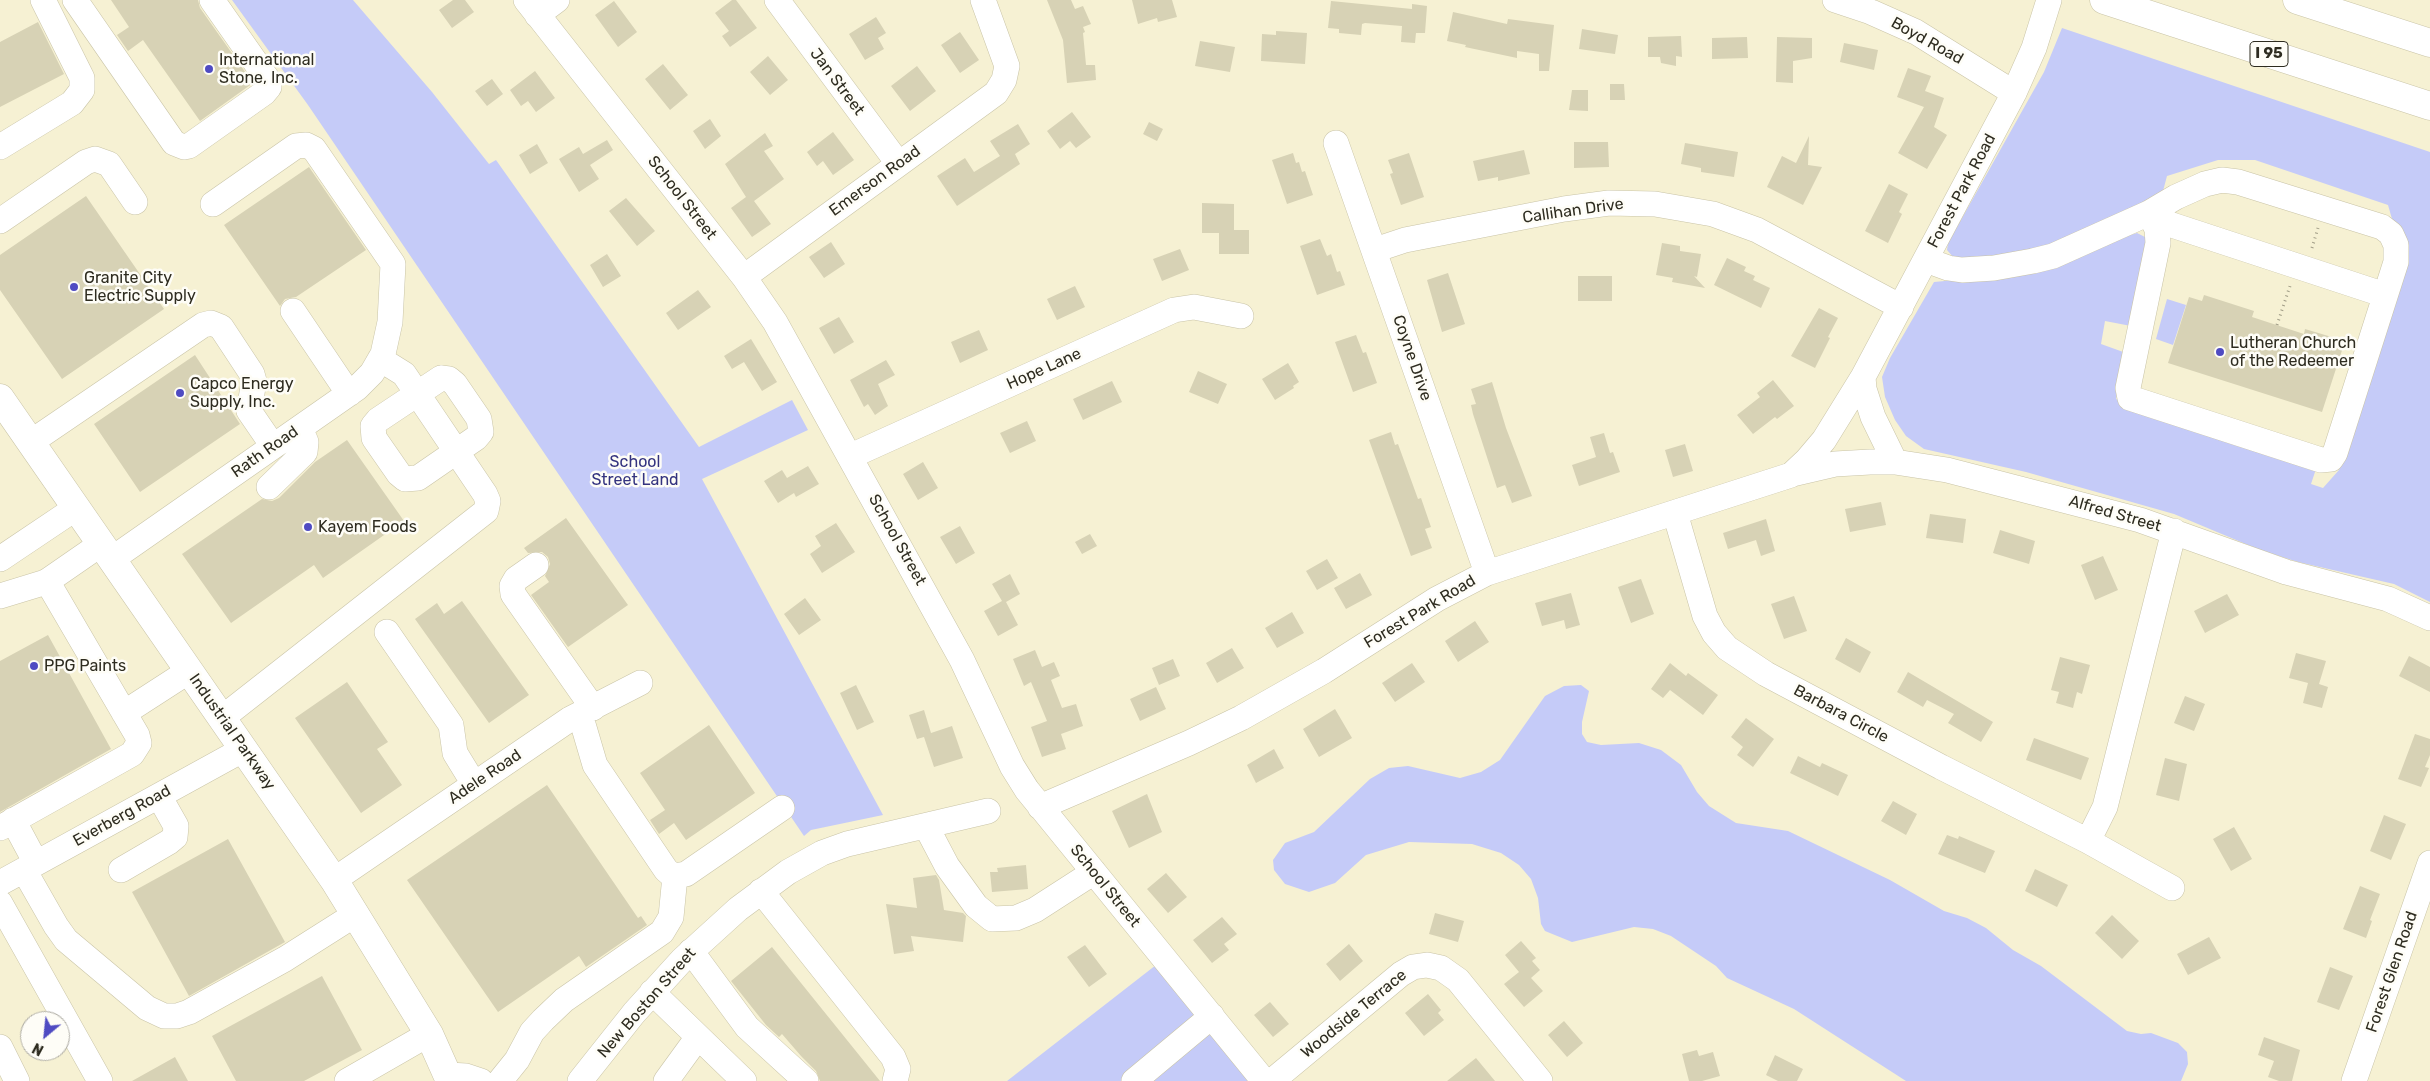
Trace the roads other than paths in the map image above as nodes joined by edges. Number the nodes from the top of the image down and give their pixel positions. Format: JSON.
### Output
{"nodes":[{"id":1,"x":43,"y":0,"type":"edge"},
{"id":2,"x":75,"y":0,"type":"edge"},
{"id":3,"x":212,"y":0,"type":"edge"},
{"id":4,"x":557,"y":0,"type":"edge"},
{"id":5,"x":776,"y":0,"type":"edge"},
{"id":6,"x":984,"y":0,"type":"edge"},
{"id":7,"x":1835,"y":0,"type":"edge"},
{"id":8,"x":2049,"y":0,"type":"edge"},
{"id":9,"x":2297,"y":0,"type":"edge"},
{"id":10,"x":2106,"y":1,"type":"edge"},
{"id":11,"x":531,"y":7,"type":"edge"},
{"id":12,"x":2430,"y":44,"type":"edge"},
{"id":13,"x":2014,"y":93,"type":"junction"},
{"id":14,"x":2430,"y":106,"type":"edge"},
{"id":15,"x":1336,"y":142,"type":"dead end"},
{"id":16,"x":0,"y":146,"type":"edge"},
{"id":17,"x":898,"y":163,"type":"junction"},
{"id":18,"x":135,"y":202,"type":"dead end"},
{"id":19,"x":212,"y":204,"type":"dead end"},
{"id":20,"x":2149,"y":213,"type":"junction"},
{"id":21,"x":0,"y":221,"type":"edge"},
{"id":22,"x":1374,"y":250,"type":"junction"},
{"id":23,"x":1926,"y":260,"type":"junction"},
{"id":24,"x":744,"y":277,"type":"junction"},
{"id":25,"x":2385,"y":295,"type":"junction"},
{"id":26,"x":1901,"y":307,"type":"junction"},
{"id":27,"x":292,"y":312,"type":"dead end"},
{"id":28,"x":1241,"y":316,"type":"dead end"},
{"id":29,"x":380,"y":359,"type":"junction"},
{"id":30,"x":1863,"y":377,"type":"junction"},
{"id":31,"x":417,"y":393,"type":"junction"},
{"id":32,"x":349,"y":394,"type":"junction"},
{"id":33,"x":0,"y":398,"type":"edge"},
{"id":34,"x":300,"y":428,"type":"junction"},
{"id":35,"x":31,"y":442,"type":"junction"},
{"id":36,"x":273,"y":446,"type":"junction"},
{"id":37,"x":456,"y":452,"type":"junction"},
{"id":38,"x":851,"y":456,"type":"junction"},
{"id":39,"x":1895,"y":462,"type":"junction"},
{"id":40,"x":1791,"y":475,"type":"junction"},
{"id":41,"x":269,"y":487,"type":"dead end"},
{"id":42,"x":76,"y":508,"type":"junction"},
{"id":43,"x":1675,"y":513,"type":"junction"},
{"id":44,"x":2174,"y":532,"type":"junction"},
{"id":45,"x":106,"y":551,"type":"junction"},
{"id":46,"x":0,"y":559,"type":"edge"},
{"id":47,"x":536,"y":565,"type":"dead end"},
{"id":48,"x":1487,"y":573,"type":"junction"},
{"id":49,"x":48,"y":581,"type":"junction"},
{"id":50,"x":0,"y":596,"type":"edge"},
{"id":51,"x":2430,"y":618,"type":"edge"},
{"id":52,"x":387,"y":632,"type":"dead end"},
{"id":53,"x":190,"y":671,"type":"junction"},
{"id":54,"x":640,"y":682,"type":"dead end"},
{"id":55,"x":586,"y":711,"type":"junction"},
{"id":56,"x":124,"y":713,"type":"junction"},
{"id":57,"x":222,"y":718,"type":"junction"},
{"id":58,"x":244,"y":749,"type":"junction"},
{"id":59,"x":474,"y":784,"type":"junction"},
{"id":60,"x":159,"y":796,"type":"junction"},
{"id":61,"x":1040,"y":807,"type":"junction"},
{"id":62,"x":782,"y":808,"type":"dead end"},
{"id":63,"x":988,"y":811,"type":"dead end"},
{"id":64,"x":6,"y":824,"type":"edge"},
{"id":65,"x":926,"y":826,"type":"junction"},
{"id":66,"x":2088,"y":841,"type":"junction"},
{"id":67,"x":2430,"y":863,"type":"edge"},
{"id":68,"x":30,"y":867,"type":"junction"},
{"id":69,"x":121,"y":870,"type":"dead end"},
{"id":70,"x":1094,"y":872,"type":"junction"},
{"id":71,"x":675,"y":876,"type":"junction"},
{"id":72,"x":334,"y":880,"type":"junction"},
{"id":73,"x":0,"y":884,"type":"edge"},
{"id":74,"x":2172,"y":888,"type":"dead end"},
{"id":75,"x":761,"y":891,"type":"junction"},
{"id":76,"x":0,"y":903,"type":"edge"},
{"id":77,"x":2422,"y":913,"type":"edge"},
{"id":78,"x":356,"y":914,"type":"junction"},
{"id":79,"x":691,"y":951,"type":"junction"},
{"id":80,"x":652,"y":992,"type":"junction"},
{"id":81,"x":1212,"y":1016,"type":"junction"},
{"id":82,"x":430,"y":1034,"type":"junction"},
{"id":83,"x":698,"y":1037,"type":"junction"},
{"id":84,"x":0,"y":1047,"type":"edge"},
{"id":85,"x":449,"y":1078,"type":"edge"},
{"id":86,"x":1258,"y":1078,"type":"edge"},
{"id":87,"x":18,"y":1081,"type":"edge"},
{"id":88,"x":100,"y":1081,"type":"edge"},
{"id":89,"x":346,"y":1081,"type":"edge"},
{"id":90,"x":482,"y":1081,"type":"edge"},
{"id":91,"x":500,"y":1081,"type":"edge"},
{"id":92,"x":580,"y":1081,"type":"edge"},
{"id":93,"x":666,"y":1081,"type":"edge"},
{"id":94,"x":744,"y":1081,"type":"edge"},
{"id":95,"x":806,"y":1081,"type":"edge"},
{"id":96,"x":895,"y":1081,"type":"edge"},
{"id":97,"x":1134,"y":1081,"type":"edge"},
{"id":98,"x":1540,"y":1081,"type":"edge"},
{"id":99,"x":2354,"y":1081,"type":"edge"}],
"edges":[{"from":1,"to":16,"type":"street"},
{"from":2,"to":3,"type":"street"},
{"from":4,"to":11,"type":"street"},
{"from":5,"to":17,"type":"street","name":"Jan Street"},
{"from":6,"to":17,"type":"street","name":"Emerson Road"},
{"from":7,"to":13,"type":"street","name":"Boyd Road"},
{"from":8,"to":13,"type":"street","name":"Forest Park Road"},
{"from":9,"to":12,"type":"main road"},
{"from":10,"to":14,"type":"main road","number":"I 95"},
{"from":11,"to":24,"type":"street","name":"School Street"},
{"from":13,"to":23,"type":"street","name":"Forest Park Road"},
{"from":15,"to":22,"type":"street","name":"Coyne Drive"},
{"from":17,"to":24,"type":"street","name":"Emerson Road"},
{"from":18,"to":21,"type":"street"},
{"from":19,"to":29,"type":"street","name":"Rath Road"},
{"from":20,"to":23,"type":"street"},
{"from":20,"to":25,"type":"street"},
{"from":20,"to":25,"type":"street"},
{"from":20,"to":25,"type":"street"},
{"from":22,"to":26,"type":"street","name":"Callihan Drive"},
{"from":22,"to":48,"type":"street","name":"Coyne Drive"},
{"from":23,"to":26,"type":"street","name":"Forest Park Road"},
{"from":24,"to":38,"type":"street","name":"School Street"},
{"from":26,"to":30,"type":"street","name":"Forest Park Road"},
{"from":27,"to":32,"type":"street"},
{"from":28,"to":38,"type":"street","name":"Hope Lane"},
{"from":29,"to":31,"type":"street"},
{"from":29,"to":32,"type":"street","name":"Rath Road"},
{"from":30,"to":39,"type":"street"},
{"from":30,"to":40,"type":"street","name":"Forest Park Road"},
{"from":31,"to":37,"type":"street"},
{"from":31,"to":37,"type":"street"},
{"from":31,"to":37,"type":"street"},
{"from":32,"to":34,"type":"street","name":"Rath Road"},
{"from":33,"to":35,"type":"main road","name":"Industrial Parkway"},
{"from":34,"to":36,"type":"street","name":"Rath Road"},
{"from":34,"to":41,"type":"street"},
{"from":35,"to":36,"type":"street"},
{"from":35,"to":42,"type":"main road","name":"Industrial Parkway"},
{"from":36,"to":45,"type":"street","name":"Rath Road"},
{"from":37,"to":57,"type":"street"},
{"from":38,"to":61,"type":"street","name":"School Street"},
{"from":39,"to":40,"type":"street","name":"Alfred Street"},
{"from":39,"to":44,"type":"street","name":"Alfred Street"},
{"from":40,"to":43,"type":"street","name":"Forest Park Road"},
{"from":42,"to":45,"type":"main road","name":"Industrial Parkway"},
{"from":42,"to":46,"type":"street"},
{"from":43,"to":48,"type":"street","name":"Forest Park Road"},
{"from":43,"to":66,"type":"street","name":"Barbara Circle"},
{"from":44,"to":51,"type":"street","name":"Alfred Street"},
{"from":44,"to":66,"type":"street"},
{"from":45,"to":49,"type":"street","name":"Rath Road"},
{"from":45,"to":53,"type":"main road","name":"Industrial Parkway"},
{"from":47,"to":55,"type":"street"},
{"from":48,"to":61,"type":"street","name":"Forest Park Road"},
{"from":49,"to":50,"type":"street","name":"Rath Road"},
{"from":49,"to":56,"type":"street"},
{"from":52,"to":59,"type":"street"},
{"from":53,"to":56,"type":"street"},
{"from":53,"to":57,"type":"main road","name":"Industrial Parkway"},
{"from":54,"to":55,"type":"street","name":"Adele Road"},
{"from":55,"to":59,"type":"street","name":"Adele Road"},
{"from":55,"to":71,"type":"street"},
{"from":56,"to":64,"type":"street"},
{"from":57,"to":58,"type":"main road","name":"Industrial Parkway"},
{"from":58,"to":60,"type":"street","name":"Everberg Road"},
{"from":58,"to":72,"type":"main road","name":"Industrial Parkway"},
{"from":59,"to":72,"type":"street","name":"Adele Road"},
{"from":60,"to":68,"type":"street","name":"Everberg Road"},
{"from":60,"to":69,"type":"street"},
{"from":61,"to":70,"type":"street","name":"School Street"},
{"from":62,"to":71,"type":"street"},
{"from":63,"to":65,"type":"street","name":"New Boston Street"},
{"from":64,"to":68,"type":"street"},
{"from":65,"to":70,"type":"street"},
{"from":65,"to":75,"type":"street","name":"New Boston Street"},
{"from":66,"to":74,"type":"street","name":"Barbara Circle"},
{"from":67,"to":77,"type":"street","name":"Forest Glen Road"},
{"from":68,"to":73,"type":"street","name":"Everberg Road"},
{"from":68,"to":78,"type":"street"},
{"from":70,"to":81,"type":"street","name":"School Street"},
{"from":71,"to":91,"type":"street"},
{"from":72,"to":78,"type":"main road","name":"Industrial Parkway"},
{"from":75,"to":79,"type":"street","name":"New Boston Street"},
{"from":75,"to":96,"type":"street"},
{"from":76,"to":88,"type":"street"},
{"from":77,"to":99,"type":"street","name":"Forest Glen Road"},
{"from":78,"to":82,"type":"main road","name":"Industrial Parkway"},
{"from":79,"to":80,"type":"street","name":"New Boston Street"},
{"from":79,"to":95,"type":"street"},
{"from":80,"to":83,"type":"street"},
{"from":80,"to":92,"type":"street","name":"New Boston Street"},
{"from":81,"to":86,"type":"street","name":"School Street"},
{"from":81,"to":97,"type":"street"},
{"from":82,"to":85,"type":"main road","name":"Industrial Parkway"},
{"from":82,"to":89,"type":"street"},
{"from":83,"to":93,"type":"street"},
{"from":83,"to":94,"type":"street"},
{"from":84,"to":87,"type":"street"},
{"from":85,"to":90,"type":"street","name":"Industrial Parkway"},
{"from":86,"to":98,"type":"street","name":"Woodside Terrace"}]}
